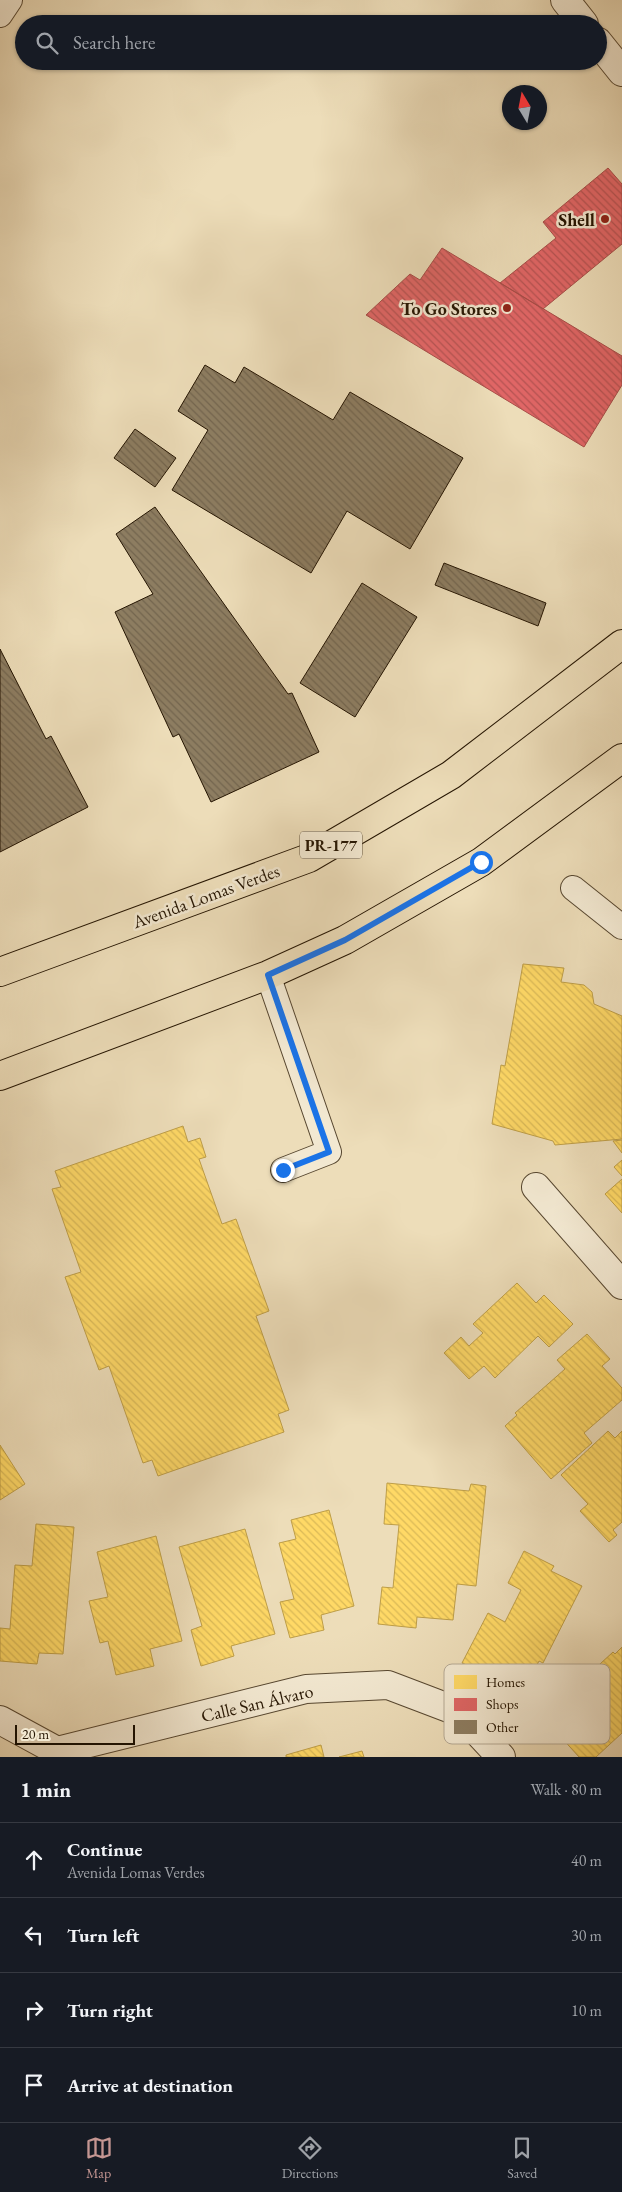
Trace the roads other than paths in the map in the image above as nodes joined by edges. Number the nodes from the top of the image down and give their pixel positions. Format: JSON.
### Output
{"nodes":[{"id":1,"x":10,"y":0,"type":"edge"},
{"id":2,"x":565,"y":0,"type":"edge"},
{"id":3,"x":0,"y":15,"type":"edge"},
{"id":4,"x":577,"y":15,"type":"edge"},
{"id":5,"x":607,"y":53,"type":"edge"},
{"id":6,"x":622,"y":72,"type":"edge"},
{"id":7,"x":622,"y":644,"type":"edge"},
{"id":8,"x":622,"y":758,"type":"edge"},
{"id":9,"x":574,"y":888,"type":"dead end"},
{"id":10,"x":622,"y":928,"type":"edge"},
{"id":11,"x":0,"y":972,"type":"edge"},
{"id":12,"x":268,"y":975,"type":"junction"},
{"id":13,"x":0,"y":1076,"type":"edge"},
{"id":14,"x":283,"y":1170,"type":"dead end"},
{"id":15,"x":536,"y":1187,"type":"dead end"},
{"id":16,"x":622,"y":1285,"type":"edge"},
{"id":17,"x":444,"y":1706,"type":"edge"},
{"id":18,"x":0,"y":1720,"type":"edge"},
{"id":19,"x":488,"y":1744,"type":"edge"},
{"id":20,"x":57,"y":1754,"type":"edge"},
{"id":21,"x":500,"y":1757,"type":"edge"}],
"edges":[{"from":1,"to":3,"type":"lane"},
{"from":2,"to":4,"type":"street"},
{"from":5,"to":6,"type":"street"},
{"from":7,"to":11,"type":"main road","name":"Avenida Lomas Verdes","number":"PR-177"},
{"from":8,"to":12,"type":"main road"},
{"from":9,"to":10,"type":"lane"},
{"from":12,"to":13,"type":"main road"},
{"from":12,"to":14,"type":"lane"},
{"from":15,"to":16,"type":"street"},
{"from":17,"to":20,"type":"street","name":"Calle San Álvaro"},
{"from":18,"to":20,"type":"street","name":"Calle San Álvaro"},
{"from":19,"to":21,"type":"street","name":"Calle San Álvaro"}]}
